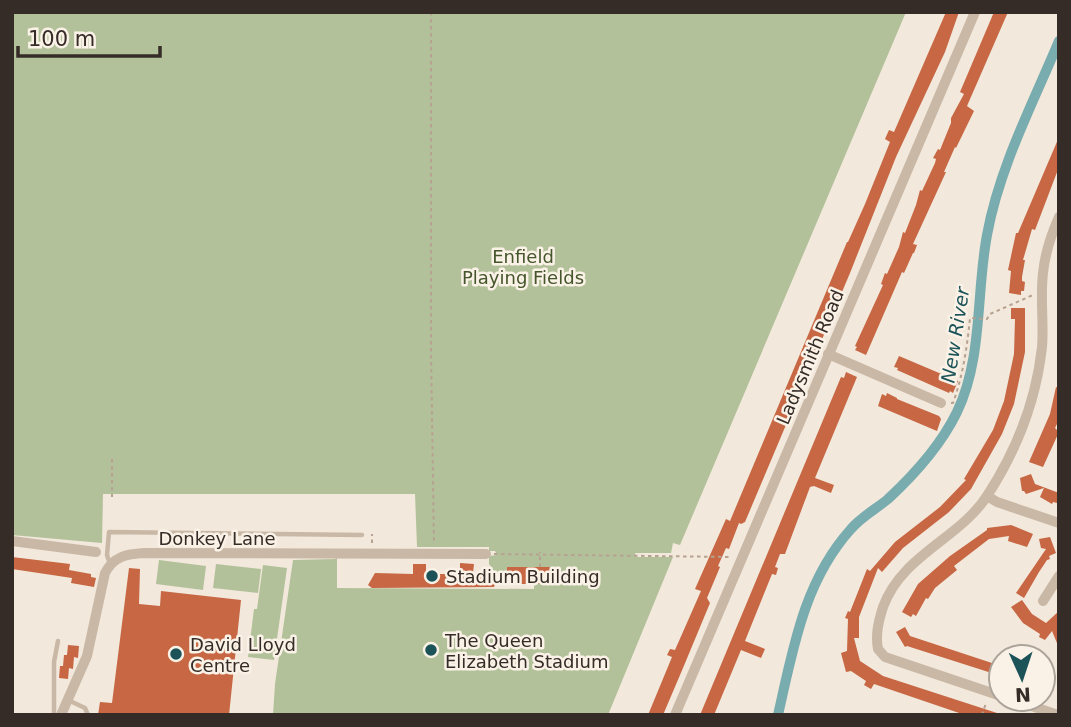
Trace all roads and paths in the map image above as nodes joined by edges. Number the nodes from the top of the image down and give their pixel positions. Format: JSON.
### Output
{"nodes":[{"id":1,"x":431,"y":12,"type":"edge"},
{"id":2,"x":975,"y":12,"type":"edge"},
{"id":3,"x":1059,"y":217,"type":"edge"},
{"id":4,"x":1037,"y":293,"type":"dead end"},
{"id":5,"x":828,"y":354,"type":"junction"},
{"id":6,"x":946,"y":403,"type":"joint"},
{"id":7,"x":111,"y":459,"type":"dead end"},
{"id":8,"x":987,"y":496,"type":"junction"},
{"id":9,"x":112,"y":497,"type":"dead end"},
{"id":10,"x":1059,"y":523,"type":"edge"},
{"id":11,"x":362,"y":534,"type":"dead end"},
{"id":12,"x":12,"y":541,"type":"edge"},
{"id":13,"x":96,"y":552,"type":"dead end"},
{"id":14,"x":540,"y":553,"type":"junction"},
{"id":15,"x":486,"y":554,"type":"joint"},
{"id":16,"x":434,"y":555,"type":"junction"},
{"id":17,"x":733,"y":557,"type":"dead end"},
{"id":18,"x":110,"y":564,"type":"junction"},
{"id":19,"x":540,"y":567,"type":"dead end"},
{"id":20,"x":1059,"y":576,"type":"edge"},
{"id":21,"x":1043,"y":601,"type":"dead end"},
{"id":22,"x":58,"y":641,"type":"dead end"},
{"id":23,"x":987,"y":691,"type":"edge"},
{"id":24,"x":68,"y":700,"type":"junction"},
{"id":25,"x":54,"y":715,"type":"edge"},
{"id":26,"x":61,"y":715,"type":"edge"},
{"id":27,"x":88,"y":715,"type":"edge"},
{"id":28,"x":675,"y":715,"type":"edge"}],
"edges":[{"from":1,"to":16,"type":"path"},
{"from":2,"to":5,"type":"street","name":"Ladysmith Road"},
{"from":3,"to":8,"type":"street"},
{"from":4,"to":6,"type":"path"},
{"from":5,"to":6,"type":"street"},
{"from":5,"to":28,"type":"street","name":"Ladysmith Road"},
{"from":7,"to":9,"type":"path"},
{"from":8,"to":10,"type":"street"},
{"from":8,"to":23,"type":"street"},
{"from":11,"to":18,"type":"lane"},
{"from":12,"to":13,"type":"street"},
{"from":14,"to":15,"type":"path"},
{"from":14,"to":17,"type":"path"},
{"from":14,"to":19,"type":"path"},
{"from":15,"to":16,"type":"street","name":"Donkey Lane"},
{"from":16,"to":18,"type":"street","name":"Donkey Lane"},
{"from":18,"to":24,"type":"street"},
{"from":20,"to":21,"type":"street"},
{"from":22,"to":25,"type":"lane"},
{"from":24,"to":26,"type":"street"},
{"from":24,"to":27,"type":"lane"}]}
